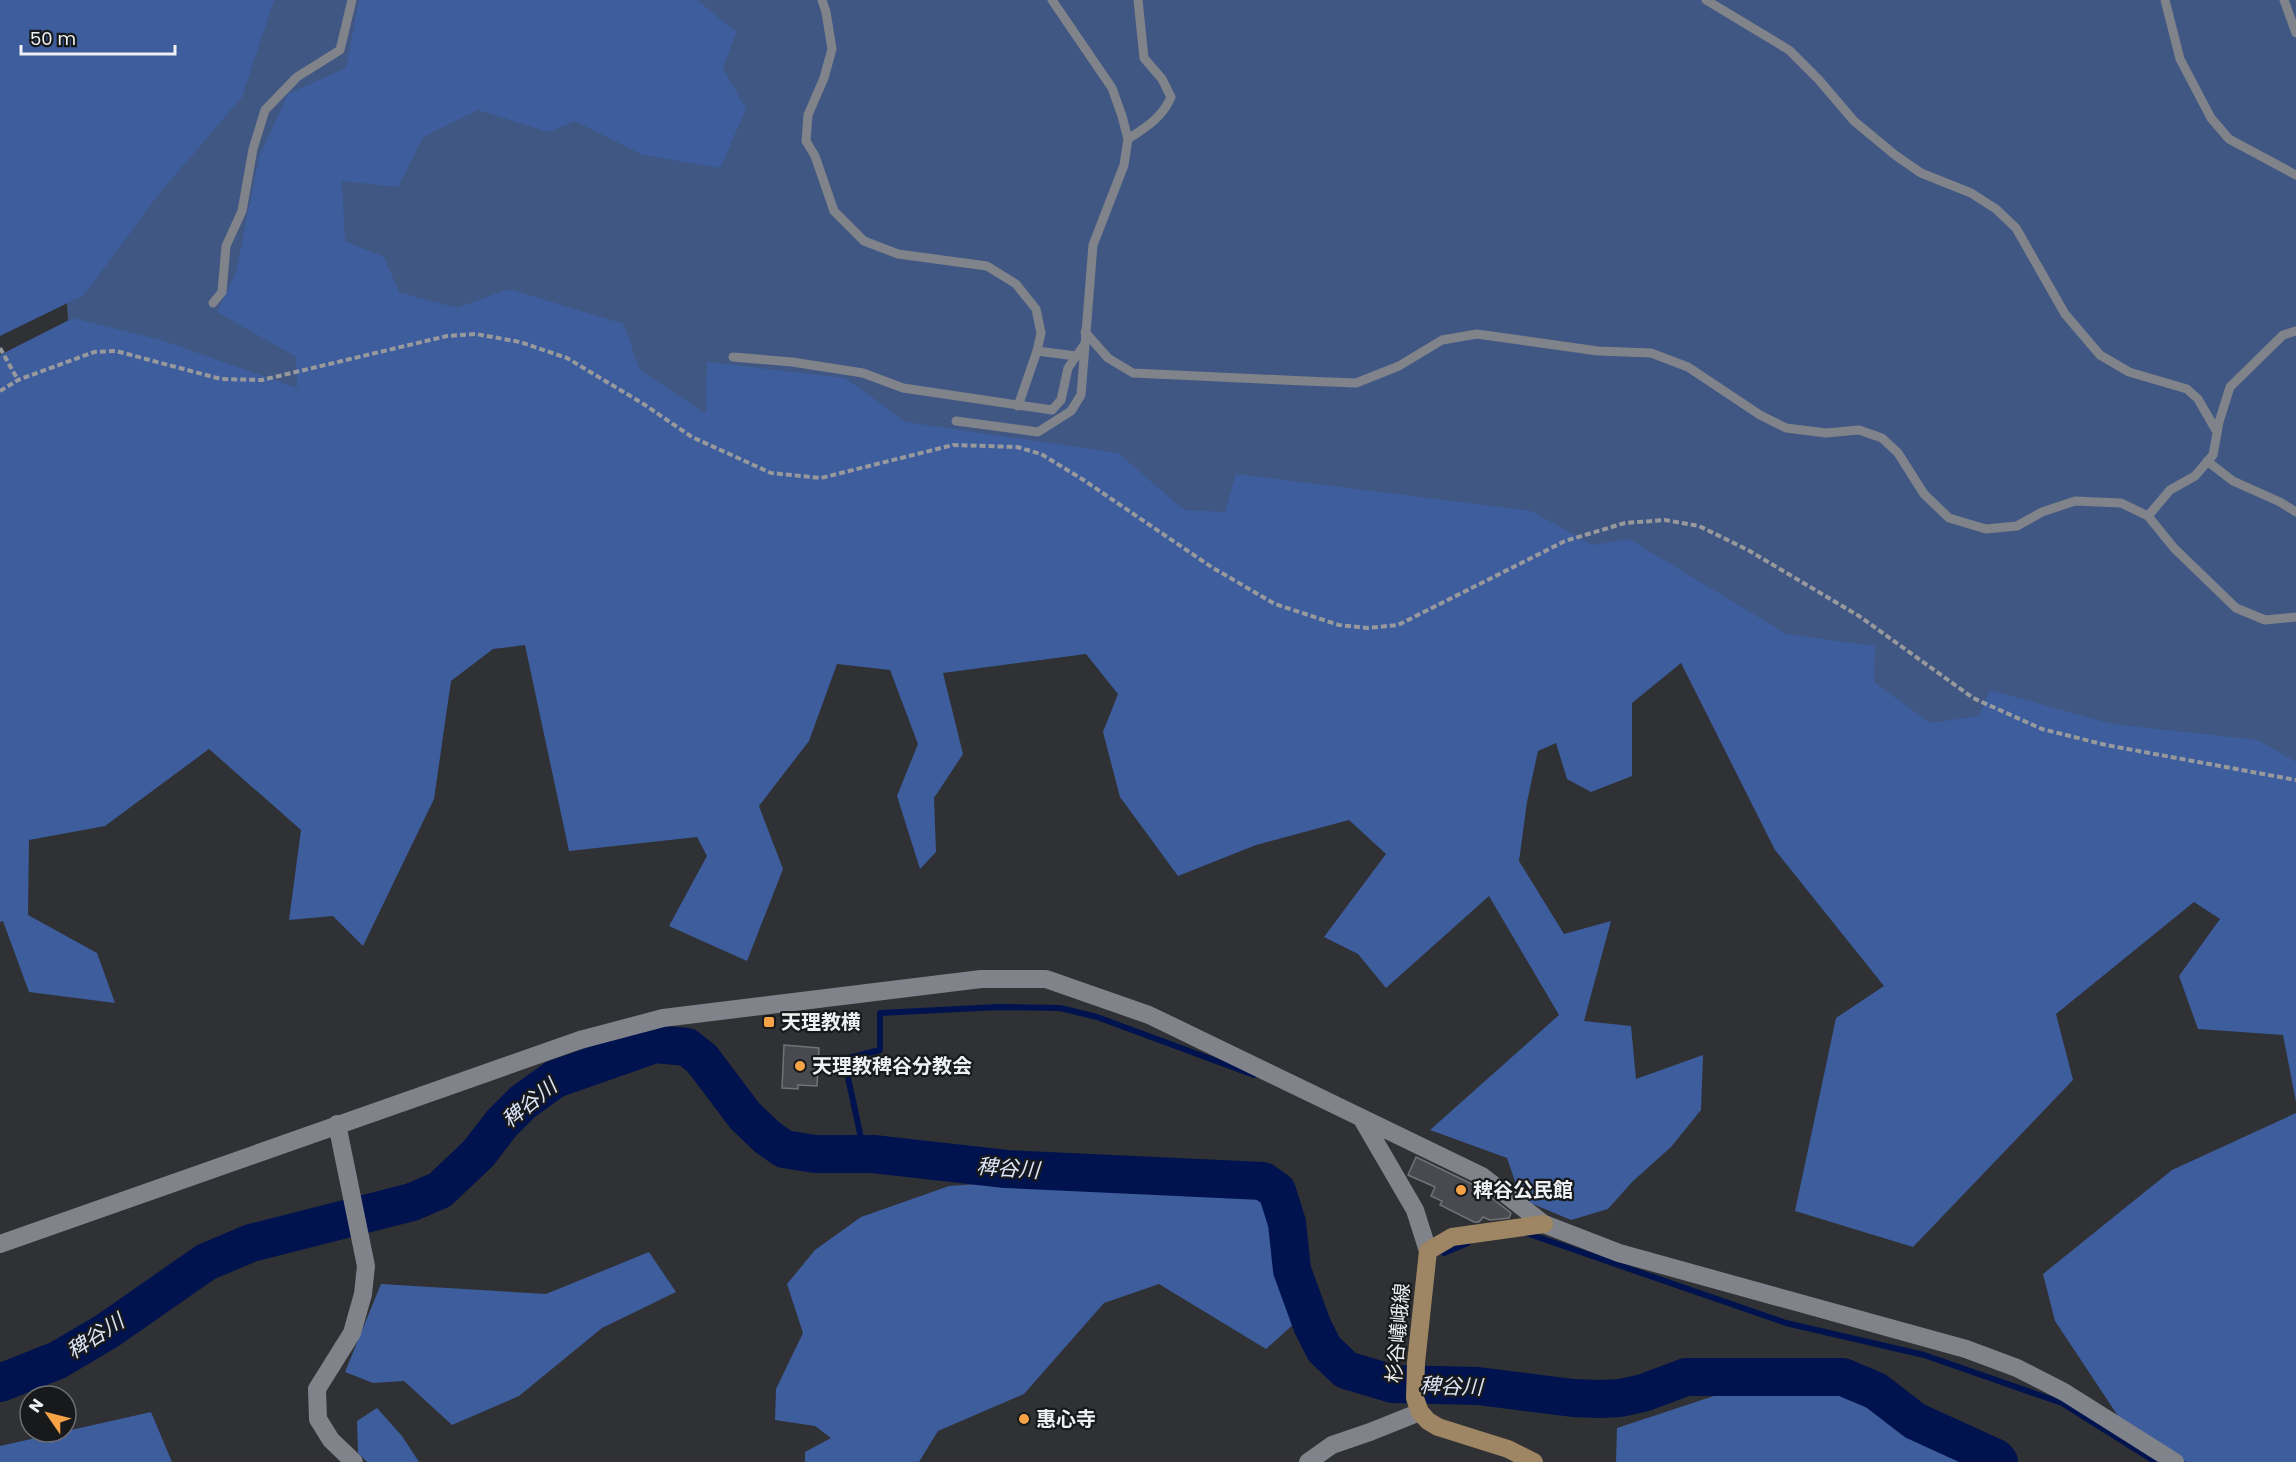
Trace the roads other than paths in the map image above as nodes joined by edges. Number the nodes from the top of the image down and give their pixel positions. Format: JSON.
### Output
{"nodes":[{"id":1,"x":352,"y":0,"type":"edge"},
{"id":2,"x":822,"y":0,"type":"edge"},
{"id":3,"x":1052,"y":0,"type":"edge"},
{"id":4,"x":1138,"y":0,"type":"edge"},
{"id":5,"x":1706,"y":0,"type":"edge"},
{"id":6,"x":2165,"y":0,"type":"edge"},
{"id":7,"x":2284,"y":0,"type":"edge"},
{"id":8,"x":2296,"y":33,"type":"edge"},
{"id":9,"x":1128,"y":139,"type":"junction"},
{"id":10,"x":2296,"y":175,"type":"edge"},
{"id":11,"x":213,"y":303,"type":"dead end"},
{"id":12,"x":2296,"y":331,"type":"edge"},
{"id":13,"x":1085,"y":332,"type":"junction"},
{"id":14,"x":1084,"y":345,"type":"junction"},
{"id":15,"x":1037,"y":351,"type":"junction"},
{"id":16,"x":1076,"y":356,"type":"junction"},
{"id":17,"x":733,"y":357,"type":"dead end"},
{"id":18,"x":1018,"y":406,"type":"junction"},
{"id":19,"x":956,"y":421,"type":"dead end"},
{"id":20,"x":2217,"y":432,"type":"junction"},
{"id":21,"x":2207,"y":462,"type":"junction"},
{"id":22,"x":2296,"y":512,"type":"edge"},
{"id":23,"x":2148,"y":516,"type":"junction"},
{"id":24,"x":2296,"y":617,"type":"edge"},
{"id":25,"x":1362,"y":1119,"type":"junction"},
{"id":26,"x":337,"y":1124,"type":"junction"},
{"id":27,"x":1544,"y":1224,"type":"junction"},
{"id":28,"x":0,"y":1244,"type":"edge"},
{"id":29,"x":1428,"y":1251,"type":"junction"},
{"id":30,"x":1417,"y":1405,"type":"junction"},
{"id":31,"x":354,"y":1462,"type":"edge"},
{"id":32,"x":1308,"y":1462,"type":"edge"},
{"id":33,"x":1534,"y":1462,"type":"edge"},
{"id":34,"x":2175,"y":1462,"type":"edge"}],
"edges":[{"from":1,"to":11,"type":"lane"},
{"from":2,"to":15,"type":"lane"},
{"from":3,"to":9,"type":"lane"},
{"from":4,"to":9,"type":"lane"},
{"from":5,"to":20,"type":"lane"},
{"from":6,"to":10,"type":"lane"},
{"from":7,"to":8,"type":"lane"},
{"from":9,"to":13,"type":"lane"},
{"from":12,"to":20,"type":"lane"},
{"from":13,"to":14,"type":"lane"},
{"from":13,"to":23,"type":"lane"},
{"from":14,"to":16,"type":"lane"},
{"from":14,"to":19,"type":"lane"},
{"from":15,"to":16,"type":"lane"},
{"from":15,"to":18,"type":"lane"},
{"from":16,"to":18,"type":"lane"},
{"from":17,"to":18,"type":"lane"},
{"from":20,"to":21,"type":"lane"},
{"from":21,"to":22,"type":"lane"},
{"from":21,"to":23,"type":"lane"},
{"from":23,"to":24,"type":"lane"},
{"from":25,"to":26,"type":"street"},
{"from":25,"to":27,"type":"street"},
{"from":25,"to":29,"type":"street"},
{"from":26,"to":28,"type":"street"},
{"from":26,"to":31,"type":"street"},
{"from":27,"to":29,"type":"main road"},
{"from":27,"to":34,"type":"street"},
{"from":29,"to":30,"type":"main road","name":"杉谷嶬峨線"},
{"from":30,"to":32,"type":"street"},
{"from":30,"to":33,"type":"main road"}]}
